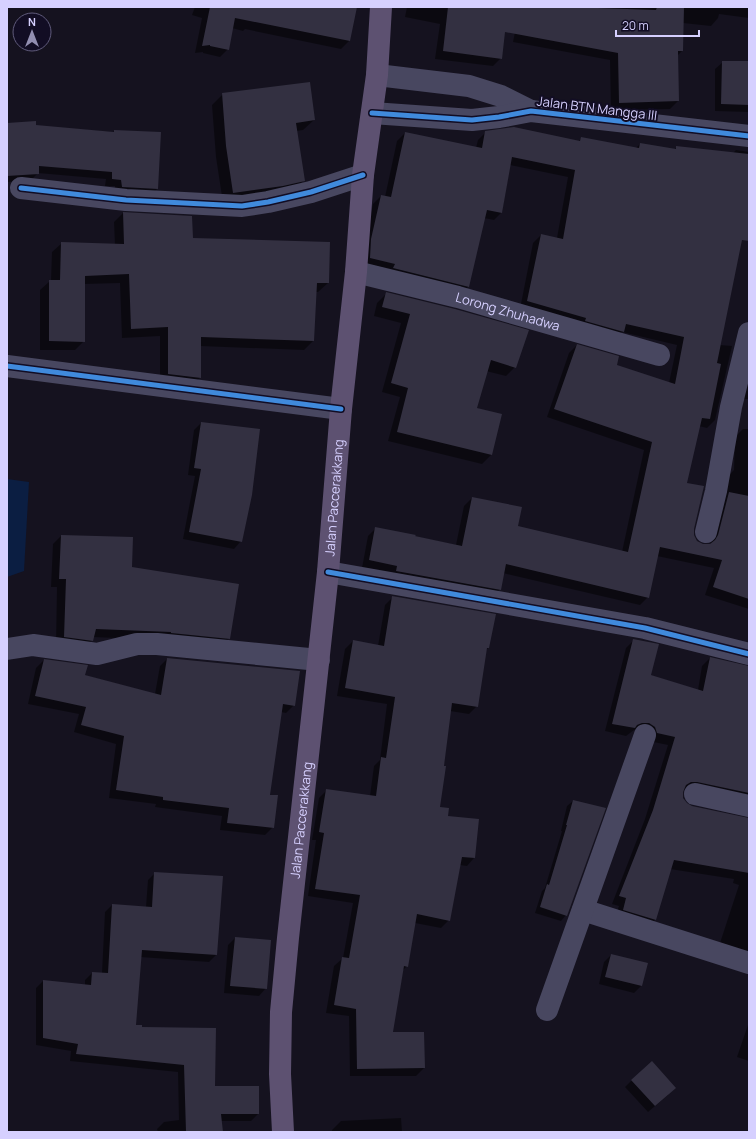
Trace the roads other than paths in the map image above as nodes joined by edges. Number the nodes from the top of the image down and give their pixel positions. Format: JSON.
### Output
{"nodes":[{"id":1,"x":381,"y":7,"type":"edge"},
{"id":2,"x":377,"y":75,"type":"junction"},
{"id":3,"x":531,"y":111,"type":"junction"},
{"id":4,"x":372,"y":113,"type":"junction"},
{"id":5,"x":749,"y":136,"type":"edge"},
{"id":6,"x":363,"y":175,"type":"junction"},
{"id":7,"x":21,"y":188,"type":"dead end"},
{"id":8,"x":356,"y":272,"type":"junction"},
{"id":9,"x":749,"y":333,"type":"edge"},
{"id":10,"x":659,"y":355,"type":"dead end"},
{"id":11,"x":7,"y":366,"type":"edge"},
{"id":12,"x":740,"y":408,"type":"edge"},
{"id":13,"x":341,"y":409,"type":"junction"},
{"id":14,"x":706,"y":532,"type":"dead end"},
{"id":15,"x":328,"y":572,"type":"junction"},
{"id":16,"x":7,"y":649,"type":"edge"},
{"id":17,"x":749,"y":654,"type":"edge"},
{"id":18,"x":319,"y":660,"type":"junction"},
{"id":19,"x":645,"y":735,"type":"dead end"},
{"id":20,"x":695,"y":794,"type":"dead end"},
{"id":21,"x":749,"y":806,"type":"edge"},
{"id":22,"x":583,"y":910,"type":"junction"},
{"id":23,"x":749,"y":963,"type":"edge"},
{"id":24,"x":547,"y":1010,"type":"dead end"},
{"id":25,"x":283,"y":1132,"type":"edge"}],
"edges":[{"from":1,"to":2,"type":"main road","name":"Jalan Paccerakkang"},
{"from":2,"to":3,"type":"street","name":"Jalan BTN Mangga III"},
{"from":2,"to":4,"type":"main road","name":"Jalan Paccerakkang"},
{"from":3,"to":4,"type":"street","name":"Jalan BTN Mangga III"},
{"from":3,"to":5,"type":"street","name":"Jalan BTN Mangga III"},
{"from":4,"to":6,"type":"main road","name":"Jalan Paccerakkang"},
{"from":6,"to":7,"type":"street"},
{"from":6,"to":8,"type":"main road","name":"Jalan Paccerakkang"},
{"from":8,"to":10,"type":"street","name":"Lorong Zhuhadwa"},
{"from":8,"to":13,"type":"main road","name":"Jalan Paccerakkang"},
{"from":9,"to":12,"type":"street"},
{"from":11,"to":13,"type":"street"},
{"from":12,"to":14,"type":"street"},
{"from":13,"to":15,"type":"main road","name":"Jalan Paccerakkang"},
{"from":15,"to":17,"type":"street"},
{"from":15,"to":18,"type":"main road","name":"Jalan Paccerakkang"},
{"from":16,"to":18,"type":"street"},
{"from":18,"to":25,"type":"main road","name":"Jalan Paccerakkang"},
{"from":19,"to":22,"type":"street"},
{"from":20,"to":21,"type":"street"},
{"from":22,"to":23,"type":"street"},
{"from":22,"to":24,"type":"street"}]}
